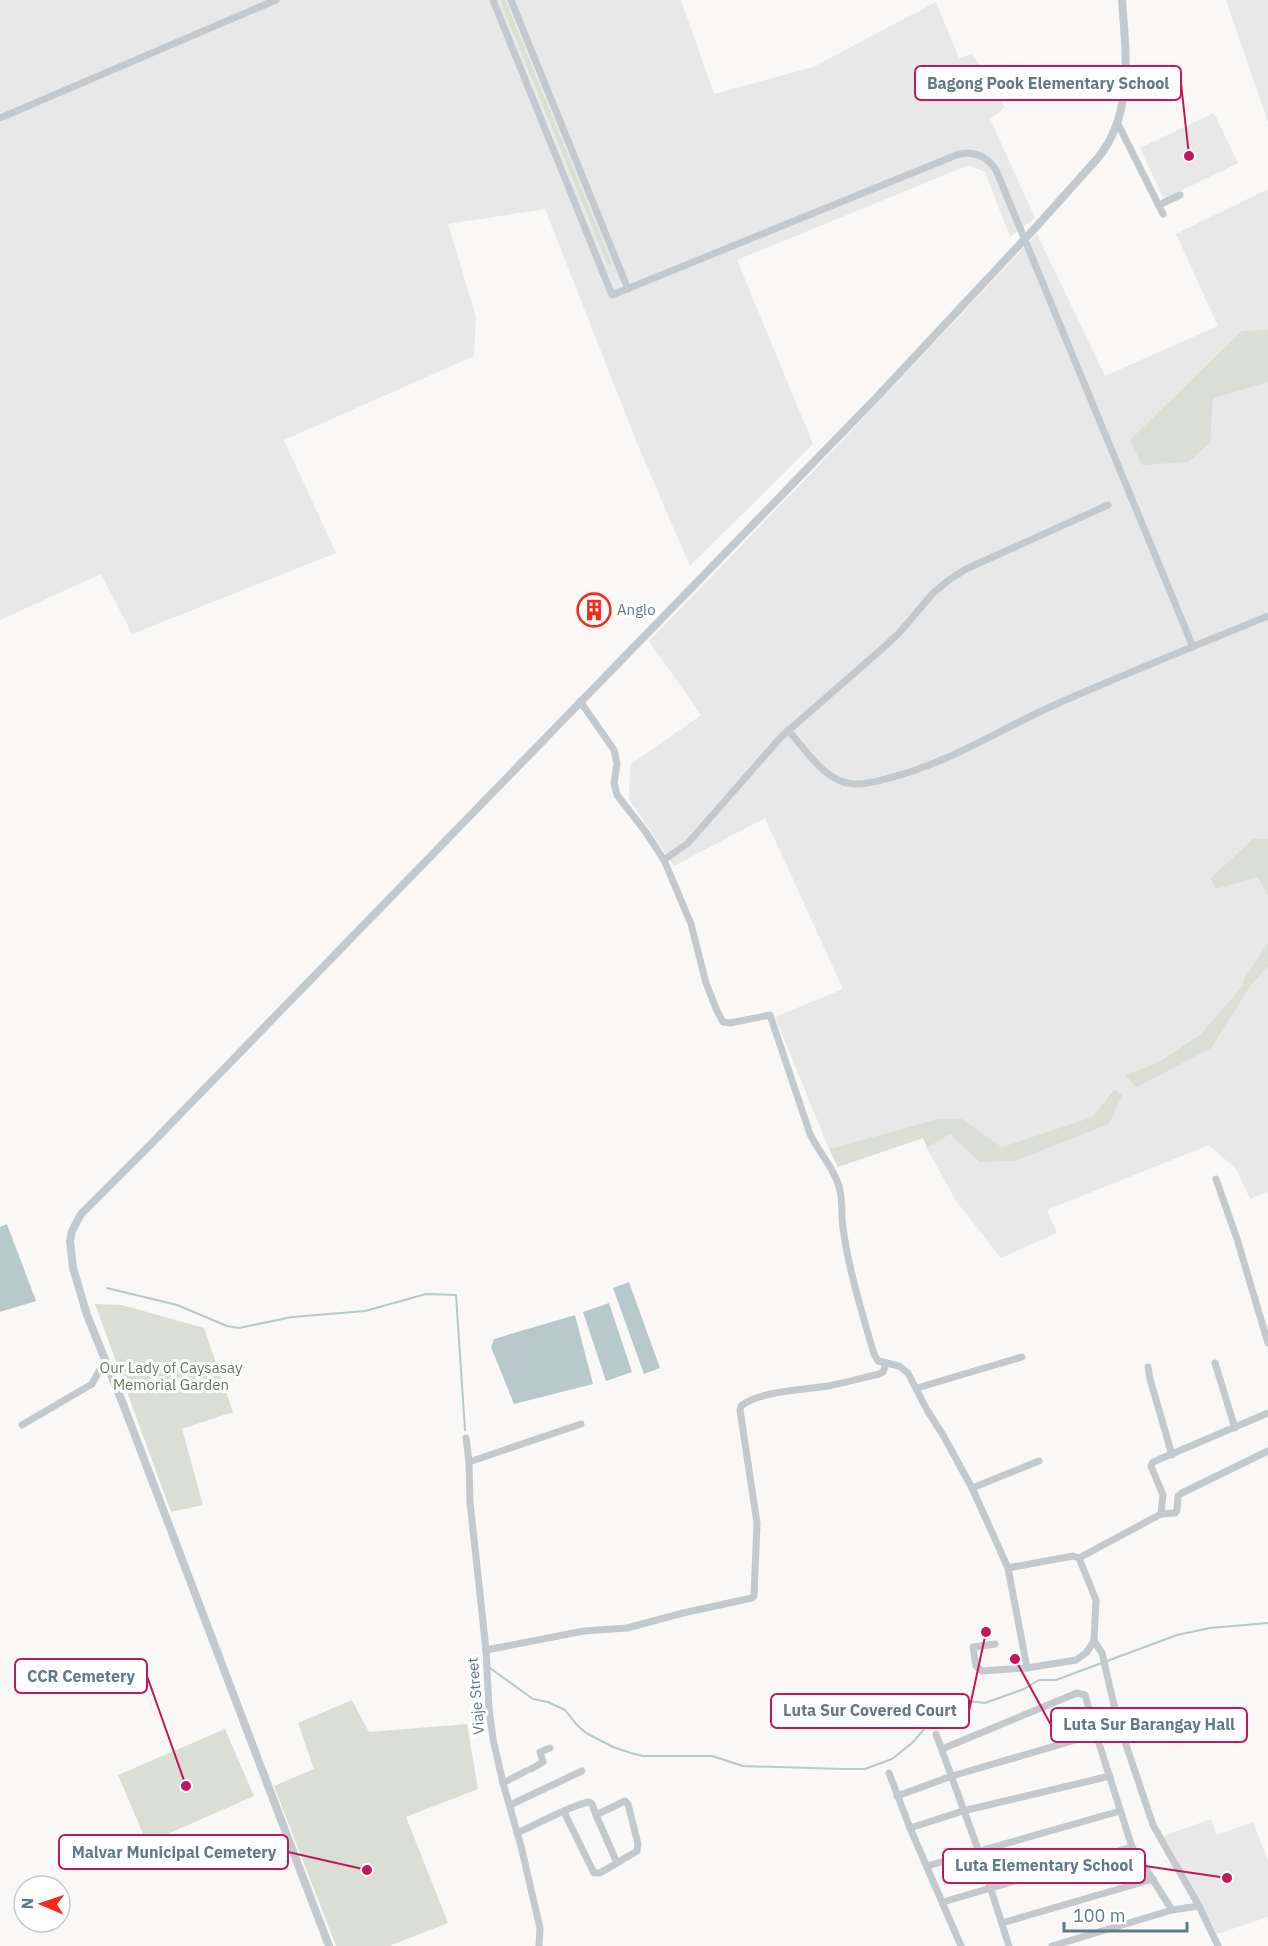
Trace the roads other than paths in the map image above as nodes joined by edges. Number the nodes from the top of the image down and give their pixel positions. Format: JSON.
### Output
{"nodes":[{"id":1,"x":276,"y":0,"type":"edge"},
{"id":2,"x":493,"y":0,"type":"edge"},
{"id":3,"x":511,"y":0,"type":"edge"},
{"id":4,"x":1122,"y":0,"type":"edge"},
{"id":5,"x":0,"y":118,"type":"edge"},
{"id":6,"x":1118,"y":124,"type":"junction"},
{"id":7,"x":1180,"y":195,"type":"dead end"},
{"id":8,"x":1159,"y":205,"type":"junction"},
{"id":9,"x":1163,"y":214,"type":"dead end"},
{"id":10,"x":1025,"y":239,"type":"junction"},
{"id":11,"x":628,"y":289,"type":"junction"},
{"id":12,"x":1108,"y":505,"type":"dead end"},
{"id":13,"x":1268,"y":616,"type":"edge"},
{"id":14,"x":1193,"y":647,"type":"junction"},
{"id":15,"x":580,"y":701,"type":"junction"},
{"id":16,"x":788,"y":730,"type":"junction"},
{"id":17,"x":663,"y":860,"type":"junction"},
{"id":18,"x":1216,"y":1179,"type":"dead end"},
{"id":19,"x":1268,"y":1343,"type":"edge"},
{"id":20,"x":1022,"y":1357,"type":"dead end"},
{"id":21,"x":105,"y":1360,"type":"junction"},
{"id":22,"x":1215,"y":1363,"type":"dead end"},
{"id":23,"x":886,"y":1364,"type":"junction"},
{"id":24,"x":1148,"y":1367,"type":"dead end"},
{"id":25,"x":917,"y":1388,"type":"junction"},
{"id":26,"x":1268,"y":1413,"type":"edge"},
{"id":27,"x":581,"y":1424,"type":"dead end"},
{"id":28,"x":22,"y":1425,"type":"dead end"},
{"id":29,"x":1235,"y":1428,"type":"junction"},
{"id":30,"x":466,"y":1438,"type":"dead end"},
{"id":31,"x":1268,"y":1451,"type":"edge"},
{"id":32,"x":1172,"y":1455,"type":"junction"},
{"id":33,"x":1039,"y":1461,"type":"dead end"},
{"id":34,"x":469,"y":1462,"type":"junction"},
{"id":35,"x":972,"y":1488,"type":"junction"},
{"id":36,"x":1161,"y":1514,"type":"junction"},
{"id":37,"x":1079,"y":1558,"type":"junction"},
{"id":38,"x":1008,"y":1568,"type":"junction"},
{"id":39,"x":1094,"y":1641,"type":"junction"},
{"id":40,"x":995,"y":1644,"type":"dead end"},
{"id":41,"x":486,"y":1650,"type":"junction"},
{"id":42,"x":1027,"y":1668,"type":"junction"},
{"id":43,"x":936,"y":1734,"type":"dead end"},
{"id":44,"x":1096,"y":1734,"type":"junction"},
{"id":45,"x":550,"y":1748,"type":"dead end"},
{"id":46,"x":942,"y":1749,"type":"junction"},
{"id":47,"x":582,"y":1771,"type":"dead end"},
{"id":48,"x":889,"y":1773,"type":"dead end"},
{"id":49,"x":952,"y":1776,"type":"junction"},
{"id":50,"x":1110,"y":1776,"type":"junction"},
{"id":51,"x":502,"y":1783,"type":"junction"},
{"id":52,"x":897,"y":1796,"type":"junction"},
{"id":53,"x":510,"y":1804,"type":"junction"},
{"id":54,"x":963,"y":1811,"type":"junction"},
{"id":55,"x":564,"y":1812,"type":"junction"},
{"id":56,"x":1120,"y":1812,"type":"junction"},
{"id":57,"x":596,"y":1815,"type":"junction"},
{"id":58,"x":910,"y":1828,"type":"junction"},
{"id":59,"x":518,"y":1833,"type":"junction"},
{"id":60,"x":1132,"y":1846,"type":"junction"},
{"id":61,"x":979,"y":1852,"type":"junction"},
{"id":62,"x":617,"y":1863,"type":"junction"},
{"id":63,"x":927,"y":1866,"type":"junction"},
{"id":64,"x":1153,"y":1879,"type":"junction"},
{"id":65,"x":991,"y":1889,"type":"junction"},
{"id":66,"x":943,"y":1902,"type":"junction"},
{"id":67,"x":1199,"y":1906,"type":"junction"},
{"id":68,"x":1172,"y":1910,"type":"junction"},
{"id":69,"x":1002,"y":1923,"type":"junction"},
{"id":70,"x":329,"y":1946,"type":"edge"},
{"id":71,"x":539,"y":1946,"type":"edge"},
{"id":72,"x":961,"y":1946,"type":"edge"},
{"id":73,"x":1009,"y":1946,"type":"edge"},
{"id":74,"x":1052,"y":1946,"type":"edge"},
{"id":75,"x":1218,"y":1946,"type":"edge"}],
"edges":[{"from":1,"to":5,"type":"street"},
{"from":2,"to":11,"type":"street"},
{"from":3,"to":11,"type":"street"},
{"from":4,"to":6,"type":"street"},
{"from":6,"to":8,"type":"street"},
{"from":6,"to":10,"type":"street"},
{"from":7,"to":8,"type":"street"},
{"from":8,"to":9,"type":"street"},
{"from":10,"to":11,"type":"street"},
{"from":10,"to":14,"type":"street"},
{"from":10,"to":15,"type":"street"},
{"from":12,"to":16,"type":"street"},
{"from":13,"to":14,"type":"street"},
{"from":14,"to":16,"type":"street"},
{"from":15,"to":17,"type":"street"},
{"from":15,"to":21,"type":"street"},
{"from":16,"to":17,"type":"street"},
{"from":17,"to":23,"type":"street"},
{"from":18,"to":19,"type":"street"},
{"from":20,"to":25,"type":"street"},
{"from":21,"to":28,"type":"street"},
{"from":21,"to":70,"type":"street"},
{"from":22,"to":29,"type":"street"},
{"from":23,"to":25,"type":"street"},
{"from":23,"to":41,"type":"street"},
{"from":24,"to":32,"type":"street"},
{"from":25,"to":35,"type":"street"},
{"from":26,"to":29,"type":"street"},
{"from":27,"to":34,"type":"street"},
{"from":29,"to":32,"type":"street"},
{"from":30,"to":34,"type":"street","name":"Viaje Street"},
{"from":31,"to":36,"type":"street"},
{"from":32,"to":36,"type":"street"},
{"from":33,"to":35,"type":"street"},
{"from":34,"to":41,"type":"street","name":"Viaje Street"},
{"from":35,"to":38,"type":"street"},
{"from":36,"to":37,"type":"street"},
{"from":37,"to":38,"type":"street"},
{"from":37,"to":39,"type":"street"},
{"from":38,"to":42,"type":"street"},
{"from":39,"to":42,"type":"street"},
{"from":39,"to":67,"type":"street"},
{"from":40,"to":42,"type":"street"},
{"from":41,"to":51,"type":"street","name":"Viaje Street"},
{"from":43,"to":46,"type":"street"},
{"from":44,"to":46,"type":"street"},
{"from":44,"to":49,"type":"street"},
{"from":44,"to":50,"type":"street"},
{"from":45,"to":51,"type":"street"},
{"from":46,"to":49,"type":"street"},
{"from":47,"to":53,"type":"street"},
{"from":48,"to":52,"type":"street"},
{"from":49,"to":52,"type":"street"},
{"from":49,"to":54,"type":"street"},
{"from":50,"to":54,"type":"street"},
{"from":50,"to":56,"type":"street"},
{"from":51,"to":53,"type":"street","name":"Viaje Street"},
{"from":52,"to":58,"type":"street"},
{"from":53,"to":59,"type":"street","name":"Viaje Street"},
{"from":54,"to":58,"type":"street"},
{"from":54,"to":61,"type":"street"},
{"from":55,"to":57,"type":"street"},
{"from":55,"to":59,"type":"street"},
{"from":55,"to":62,"type":"street"},
{"from":56,"to":60,"type":"street"},
{"from":56,"to":61,"type":"street"},
{"from":57,"to":62,"type":"street"},
{"from":57,"to":62,"type":"street"},
{"from":58,"to":63,"type":"street"},
{"from":59,"to":71,"type":"street","name":"Viaje Street"},
{"from":60,"to":64,"type":"street"},
{"from":60,"to":65,"type":"street"},
{"from":61,"to":63,"type":"street"},
{"from":61,"to":65,"type":"street"},
{"from":63,"to":66,"type":"street"},
{"from":64,"to":68,"type":"street"},
{"from":64,"to":69,"type":"street"},
{"from":65,"to":66,"type":"street"},
{"from":65,"to":69,"type":"street"},
{"from":66,"to":72,"type":"street"},
{"from":67,"to":68,"type":"street"},
{"from":67,"to":75,"type":"street"},
{"from":68,"to":74,"type":"street"},
{"from":69,"to":73,"type":"street"}]}
